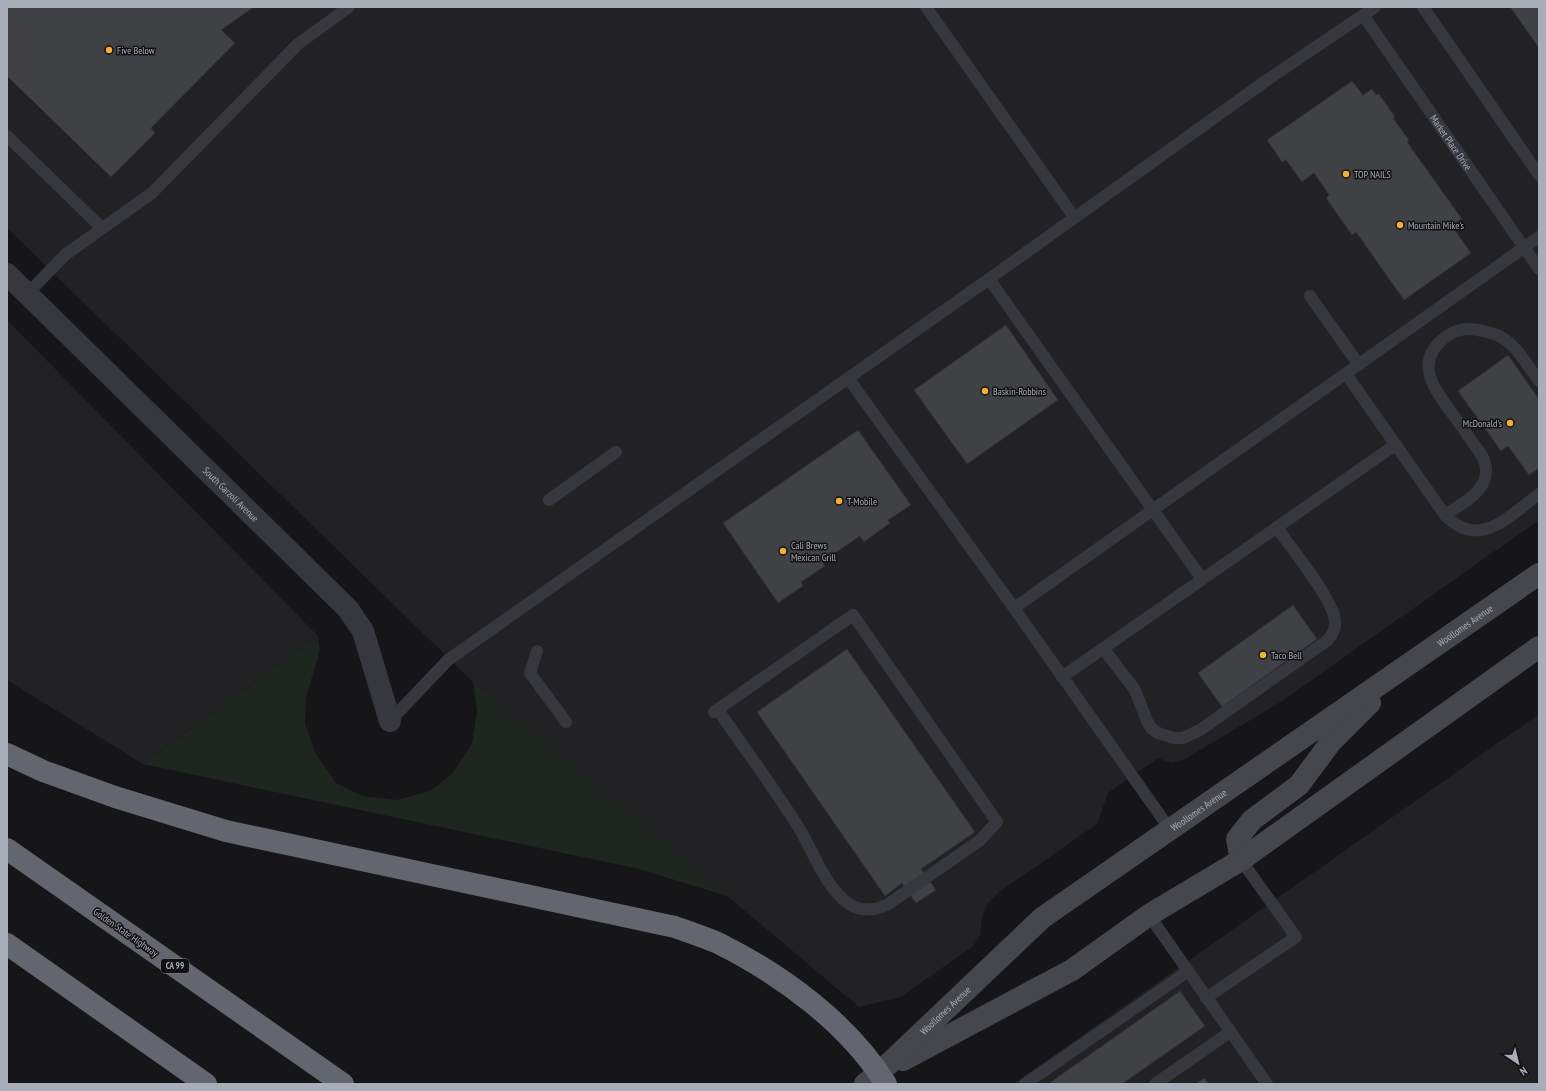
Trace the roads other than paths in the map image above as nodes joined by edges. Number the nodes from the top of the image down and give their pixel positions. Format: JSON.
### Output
{"nodes":[{"id":1,"x":350,"y":7,"type":"edge"},
{"id":2,"x":926,"y":7,"type":"edge"},
{"id":3,"x":1375,"y":7,"type":"edge"},
{"id":4,"x":1423,"y":7,"type":"edge"},
{"id":5,"x":1363,"y":16,"type":"junction"},
{"id":6,"x":7,"y":136,"type":"edge"},
{"id":7,"x":1539,"y":175,"type":"edge"},
{"id":8,"x":1074,"y":218,"type":"junction"},
{"id":9,"x":102,"y":228,"type":"junction"},
{"id":10,"x":1539,"y":237,"type":"edge"},
{"id":11,"x":1524,"y":248,"type":"junction"},
{"id":12,"x":1539,"y":269,"type":"edge"},
{"id":13,"x":7,"y":274,"type":"edge"},
{"id":14,"x":989,"y":279,"type":"junction"},
{"id":15,"x":27,"y":294,"type":"junction"},
{"id":16,"x":1310,"y":296,"type":"dead end"},
{"id":17,"x":1359,"y":365,"type":"junction"},
{"id":18,"x":1346,"y":374,"type":"junction"},
{"id":19,"x":848,"y":378,"type":"junction"},
{"id":20,"x":1539,"y":381,"type":"edge"},
{"id":21,"x":1395,"y":445,"type":"junction"},
{"id":22,"x":616,"y":452,"type":"dead end"},
{"id":23,"x":1539,"y":494,"type":"edge"},
{"id":24,"x":549,"y":500,"type":"dead end"},
{"id":25,"x":1152,"y":511,"type":"junction"},
{"id":26,"x":1449,"y":519,"type":"junction"},
{"id":27,"x":1277,"y":528,"type":"junction"},
{"id":28,"x":1539,"y":574,"type":"edge"},
{"id":29,"x":1202,"y":579,"type":"junction"},
{"id":30,"x":1014,"y":608,"type":"junction"},
{"id":31,"x":1539,"y":646,"type":"edge"},
{"id":32,"x":1104,"y":648,"type":"junction"},
{"id":33,"x":537,"y":650,"type":"dead end"},
{"id":34,"x":1407,"y":666,"type":"junction"},
{"id":35,"x":1062,"y":677,"type":"junction"},
{"id":36,"x":716,"y":711,"type":"joint"},
{"id":37,"x":390,"y":722,"type":"joint"},
{"id":38,"x":566,"y":722,"type":"dead end"},
{"id":39,"x":7,"y":754,"type":"edge"},
{"id":40,"x":1169,"y":828,"type":"junction"},
{"id":41,"x":7,"y":849,"type":"edge"},
{"id":42,"x":1241,"y":860,"type":"junction"},
{"id":43,"x":1149,"y":915,"type":"junction"},
{"id":44,"x":7,"y":944,"type":"edge"},
{"id":45,"x":1187,"y":972,"type":"junction"},
{"id":46,"x":1206,"y":998,"type":"junction"},
{"id":47,"x":1230,"y":1032,"type":"junction"},
{"id":48,"x":877,"y":1080,"type":"edge"},
{"id":49,"x":206,"y":1084,"type":"edge"},
{"id":50,"x":342,"y":1084,"type":"edge"},
{"id":51,"x":1025,"y":1084,"type":"edge"},
{"id":52,"x":1155,"y":1084,"type":"edge"},
{"id":53,"x":1267,"y":1084,"type":"edge"}],
"edges":[{"from":1,"to":9,"type":"lane"},
{"from":2,"to":8,"type":"lane"},
{"from":3,"to":5,"type":"lane"},
{"from":4,"to":7,"type":"lane"},
{"from":5,"to":8,"type":"lane"},
{"from":5,"to":11,"type":"lane","name":"Market Place Drive"},
{"from":6,"to":9,"type":"lane"},
{"from":8,"to":14,"type":"lane"},
{"from":9,"to":15,"type":"lane"},
{"from":10,"to":11,"type":"lane"},
{"from":11,"to":12,"type":"lane","name":"Market Place Drive"},
{"from":11,"to":17,"type":"lane"},
{"from":13,"to":15,"type":"street","name":"South Garzoli Avenue"},
{"from":14,"to":19,"type":"lane"},
{"from":14,"to":25,"type":"lane"},
{"from":15,"to":37,"type":"street","name":"South Garzoli Avenue"},
{"from":16,"to":17,"type":"lane"},
{"from":17,"to":18,"type":"lane"},
{"from":18,"to":21,"type":"lane"},
{"from":18,"to":25,"type":"lane"},
{"from":19,"to":30,"type":"lane"},
{"from":19,"to":37,"type":"lane"},
{"from":20,"to":26,"type":"lane"},
{"from":21,"to":26,"type":"lane"},
{"from":21,"to":27,"type":"lane"},
{"from":22,"to":24,"type":"lane"},
{"from":23,"to":26,"type":"lane"},
{"from":25,"to":29,"type":"lane"},
{"from":25,"to":30,"type":"lane"},
{"from":27,"to":29,"type":"lane"},
{"from":27,"to":32,"type":"lane"},
{"from":28,"to":34,"type":"street","name":"Woollomes Avenue"},
{"from":29,"to":32,"type":"lane"},
{"from":30,"to":35,"type":"lane"},
{"from":31,"to":42,"type":"street","name":"Woollomes Avenue"},
{"from":32,"to":35,"type":"lane"},
{"from":33,"to":38,"type":"lane"},
{"from":34,"to":40,"type":"street","name":"Woollomes Avenue"},
{"from":34,"to":42,"type":"street"},
{"from":35,"to":40,"type":"lane"},
{"from":36,"to":36,"type":"lane"},
{"from":39,"to":48,"type":"highway"},
{"from":40,"to":48,"type":"street","name":"Woollomes Avenue"},
{"from":41,"to":50,"type":"highway","name":"Golden State Highway","number":"CA 99"},
{"from":42,"to":43,"type":"street","name":"Woollomes Avenue"},
{"from":42,"to":46,"type":"lane"},
{"from":43,"to":45,"type":"lane"},
{"from":43,"to":48,"type":"street","name":"Woollomes Avenue"},
{"from":44,"to":49,"type":"highway"},
{"from":45,"to":46,"type":"lane"},
{"from":45,"to":51,"type":"lane"},
{"from":46,"to":47,"type":"lane"},
{"from":47,"to":52,"type":"lane"},
{"from":47,"to":53,"type":"lane"}]}
